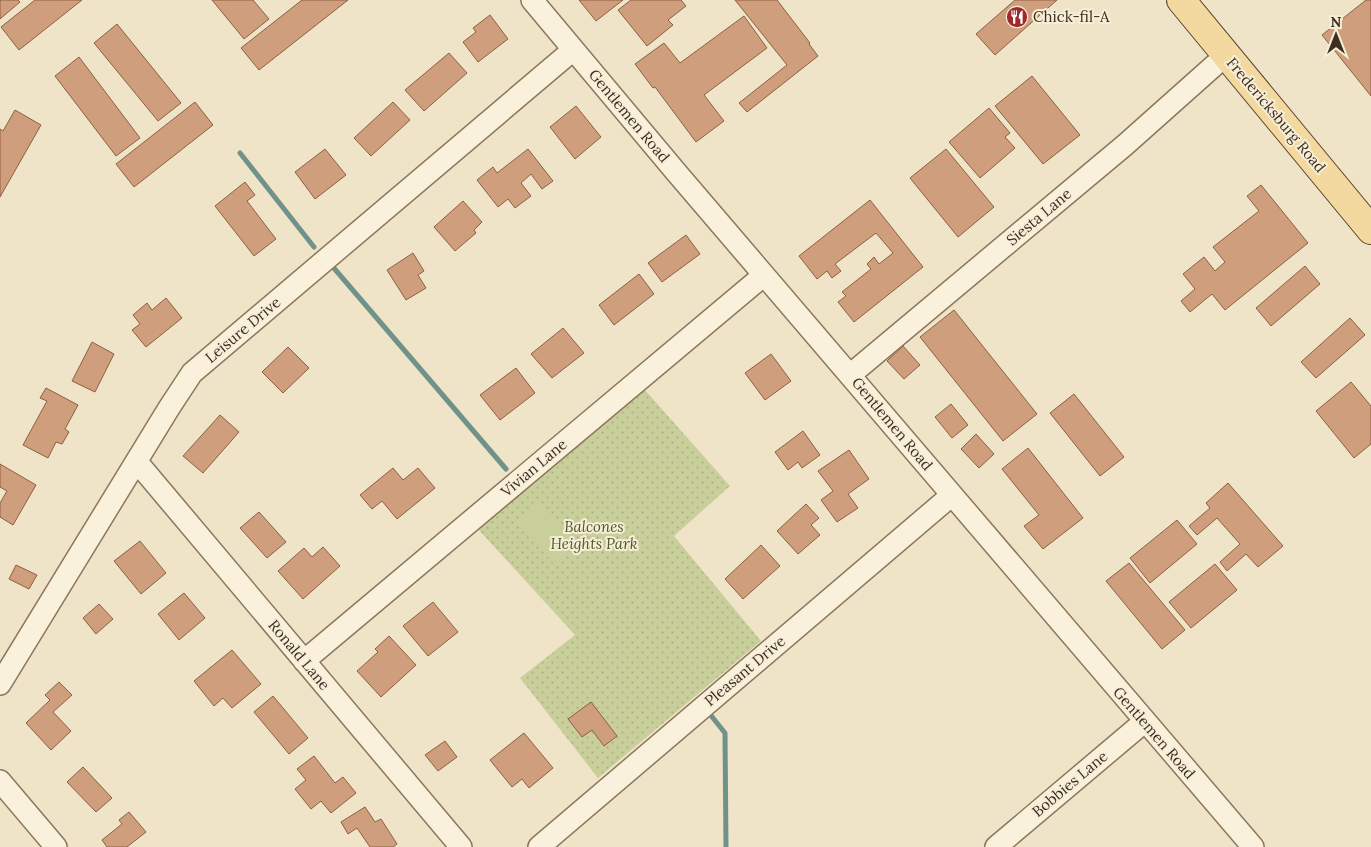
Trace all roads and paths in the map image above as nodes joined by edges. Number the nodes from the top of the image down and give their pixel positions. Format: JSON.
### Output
{"nodes":[{"id":1,"x":532,"y":0,"type":"edge"},
{"id":2,"x":1181,"y":0,"type":"edge"},
{"id":3,"x":573,"y":50,"type":"junction"},
{"id":4,"x":1226,"y":55,"type":"junction"},
{"id":5,"x":1371,"y":230,"type":"edge"},
{"id":6,"x":764,"y":275,"type":"junction"},
{"id":7,"x":850,"y":375,"type":"junction"},
{"id":8,"x":137,"y":462,"type":"junction"},
{"id":9,"x":952,"y":495,"type":"junction"},
{"id":10,"x":304,"y":661,"type":"junction"},
{"id":11,"x":0,"y":684,"type":"edge"},
{"id":12,"x":1144,"y":722,"type":"junction"},
{"id":13,"x":0,"y":781,"type":"edge"},
{"id":14,"x":56,"y":847,"type":"edge"},
{"id":15,"x":461,"y":847,"type":"edge"},
{"id":16,"x":539,"y":847,"type":"edge"},
{"id":17,"x":996,"y":847,"type":"edge"},
{"id":18,"x":1253,"y":847,"type":"edge"}],
"edges":[{"from":1,"to":3,"type":"street","name":"Gentlemen Road"},
{"from":2,"to":4,"type":"main road","name":"Fredericksburg Road"},
{"from":3,"to":6,"type":"street","name":"Gentlemen Road"},
{"from":3,"to":8,"type":"street","name":"Leisure Drive"},
{"from":4,"to":5,"type":"main road","name":"Fredericksburg Road"},
{"from":4,"to":7,"type":"street","name":"Siesta Lane"},
{"from":6,"to":7,"type":"street","name":"Gentlemen Road"},
{"from":6,"to":10,"type":"street","name":"Vivian Lane"},
{"from":7,"to":9,"type":"street","name":"Gentlemen Road"},
{"from":8,"to":10,"type":"street","name":"Ronald Lane"},
{"from":8,"to":11,"type":"street","name":"Leisure Drive"},
{"from":9,"to":12,"type":"street","name":"Gentlemen Road"},
{"from":9,"to":16,"type":"street","name":"Pleasant Drive"},
{"from":10,"to":15,"type":"street","name":"Ronald Lane"},
{"from":12,"to":17,"type":"street","name":"Bobbies Lane"},
{"from":12,"to":18,"type":"street","name":"Gentlemen Road"},
{"from":13,"to":14,"type":"street"}]}
